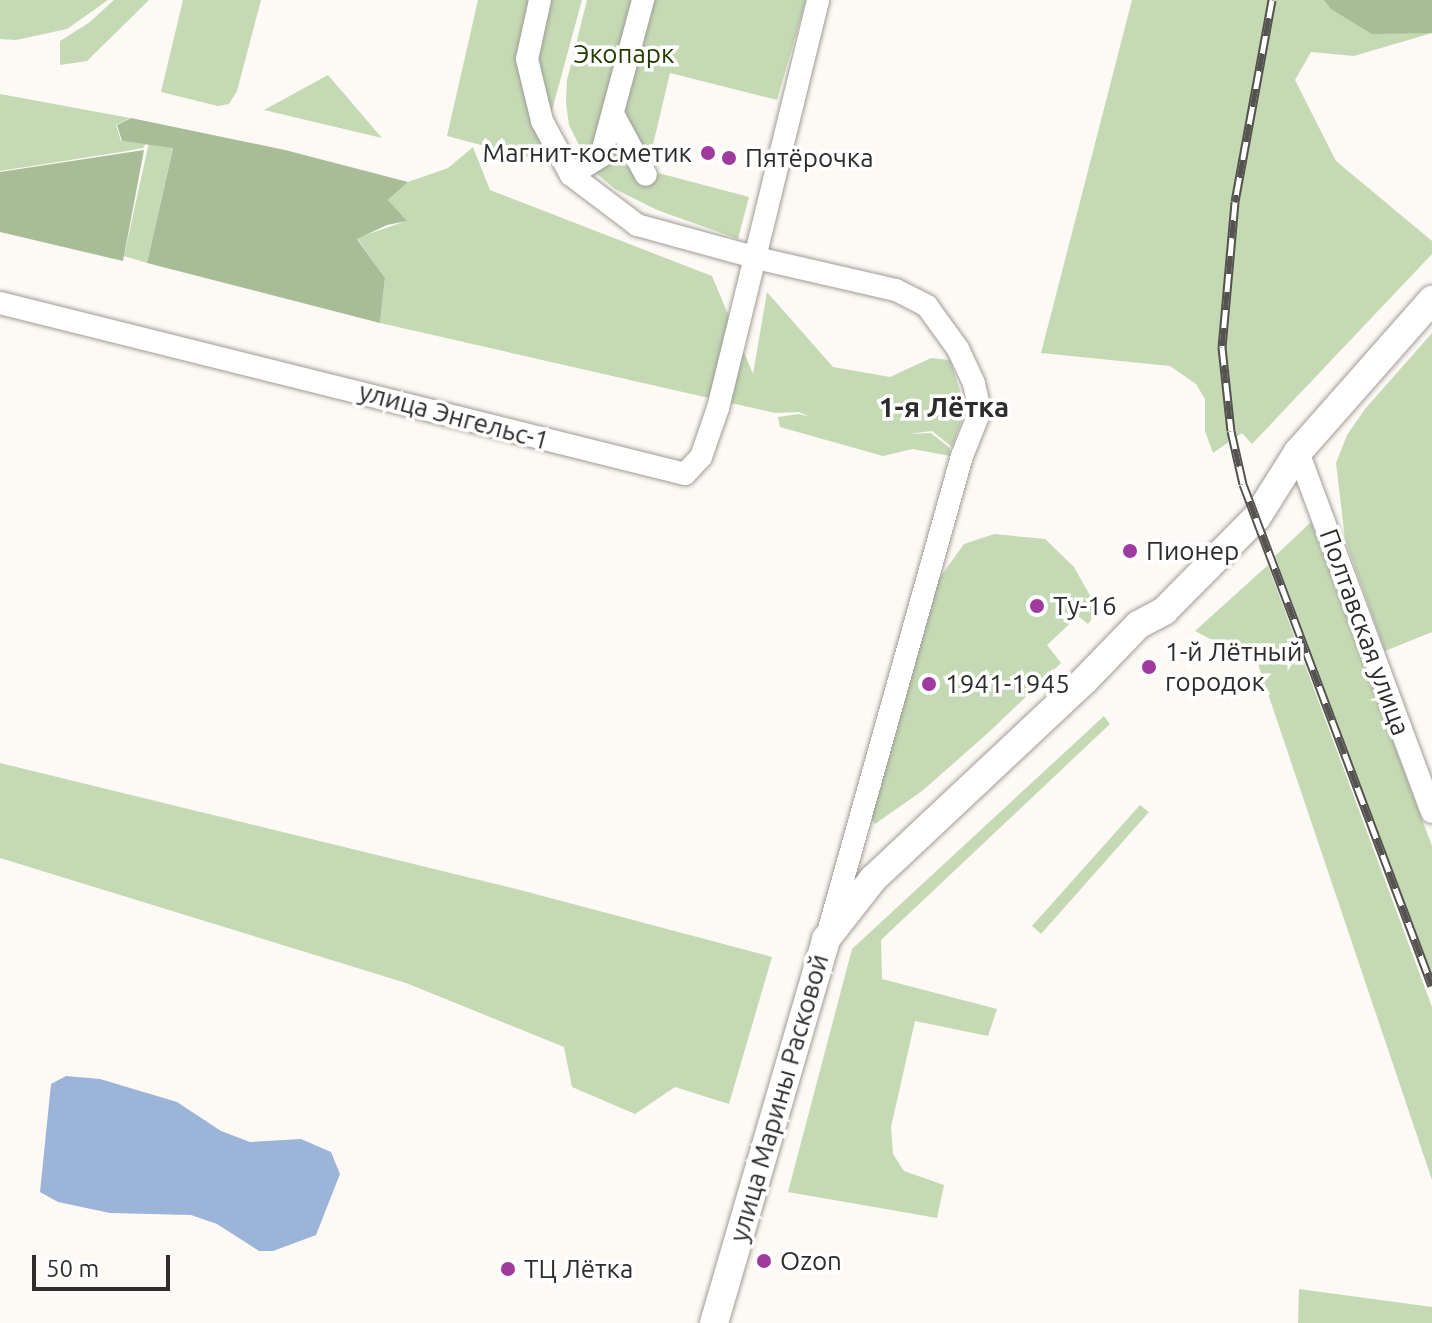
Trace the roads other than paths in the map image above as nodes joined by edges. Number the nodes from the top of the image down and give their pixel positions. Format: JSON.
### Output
{"nodes":[{"id":1,"x":540,"y":0,"type":"edge"},
{"id":2,"x":643,"y":0,"type":"edge"},
{"id":3,"x":818,"y":0,"type":"edge"},
{"id":4,"x":613,"y":114,"type":"junction"},
{"id":5,"x":571,"y":175,"type":"junction"},
{"id":6,"x":646,"y":175,"type":"dead end"},
{"id":7,"x":753,"y":257,"type":"junction"},
{"id":8,"x":1432,"y":300,"type":"edge"},
{"id":9,"x":0,"y":303,"type":"edge"},
{"id":10,"x":1298,"y":452,"type":"junction"},
{"id":11,"x":1432,"y":812,"type":"edge"},
{"id":12,"x":826,"y":939,"type":"junction"},
{"id":13,"x":714,"y":1323,"type":"edge"}],
"edges":[{"from":1,"to":5,"type":"street"},
{"from":2,"to":4,"type":"street"},
{"from":3,"to":7,"type":"street","name":"улица Энгельс-1"},
{"from":4,"to":5,"type":"street"},
{"from":4,"to":6,"type":"street"},
{"from":5,"to":7,"type":"street"},
{"from":7,"to":9,"type":"street","name":"улица Энгельс-1"},
{"from":7,"to":12,"type":"street"},
{"from":8,"to":10,"type":"main road","name":"улица Марины Расковой"},
{"from":10,"to":11,"type":"street","name":"Полтавская улица"},
{"from":10,"to":12,"type":"main road","name":"улица Марины Расковой"},
{"from":12,"to":13,"type":"main road","name":"улица Марины Расковой"}]}
